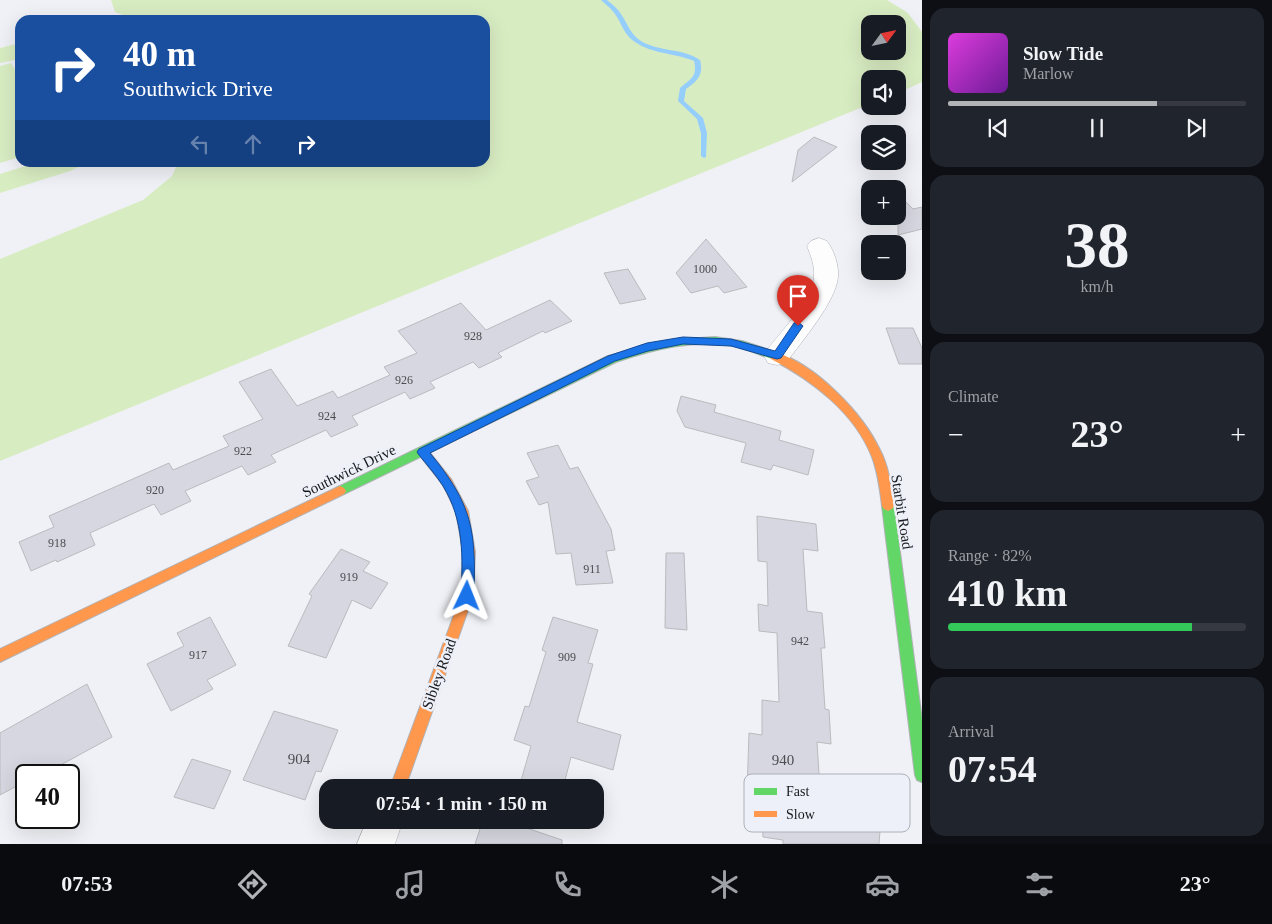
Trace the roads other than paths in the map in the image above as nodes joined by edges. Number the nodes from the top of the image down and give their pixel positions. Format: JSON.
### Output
{"nodes":[{"id":1,"x":819,"y":246,"type":"dead end"},
{"id":2,"x":777,"y":356,"type":"junction"},
{"id":3,"x":423,"y":452,"type":"junction"},
{"id":4,"x":0,"y":656,"type":"edge"},
{"id":5,"x":922,"y":775,"type":"edge"},
{"id":6,"x":400,"y":779,"type":"edge"},
{"id":7,"x":382,"y":829,"type":"edge"},
{"id":8,"x":376,"y":844,"type":"edge"}],
"edges":[{"from":1,"to":2,"type":"street"},
{"from":2,"to":3,"type":"street","name":"Southwick Drive"},
{"from":2,"to":5,"type":"street","name":"Starbit Road"},
{"from":3,"to":4,"type":"street","name":"Southwick Drive"},
{"from":3,"to":6,"type":"street","name":"Sibley Road"},
{"from":7,"to":8,"type":"street"}]}
